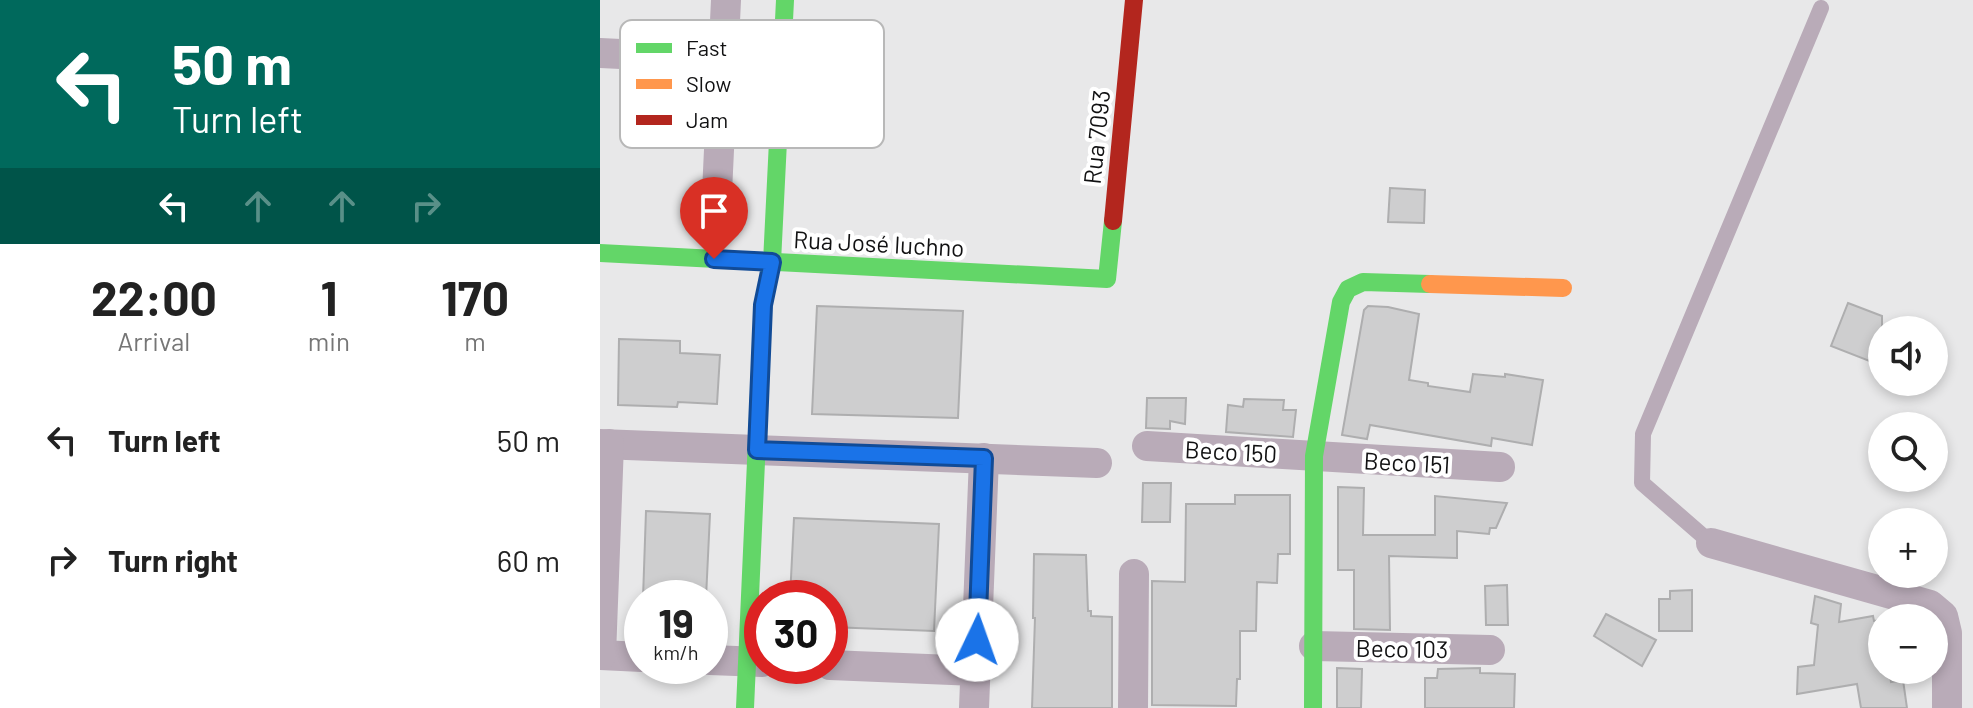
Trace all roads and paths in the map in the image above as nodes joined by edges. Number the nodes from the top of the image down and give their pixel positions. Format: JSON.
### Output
{"nodes":[{"id":1,"x":726,"y":0,"type":"edge"},
{"id":2,"x":785,"y":0,"type":"edge"},
{"id":3,"x":1134,"y":0,"type":"edge"},
{"id":4,"x":1821,"y":8,"type":"dead end"},
{"id":5,"x":725,"y":20,"type":"edge"},
{"id":6,"x":784,"y":20,"type":"edge"},
{"id":7,"x":600,"y":53,"type":"edge"},
{"id":8,"x":620,"y":54,"type":"edge"},
{"id":9,"x":719,"y":148,"type":"edge"},
{"id":10,"x":778,"y":148,"type":"edge"},
{"id":11,"x":716,"y":214,"type":"dead end"},
{"id":12,"x":600,"y":253,"type":"edge"},
{"id":13,"x":772,"y":262,"type":"junction"},
{"id":14,"x":1107,"y":279,"type":"joint"},
{"id":15,"x":1563,"y":288,"type":"dead end"},
{"id":16,"x":605,"y":444,"type":"edge"},
{"id":17,"x":1147,"y":446,"type":"dead end"},
{"id":18,"x":757,"y":450,"type":"junction"},
{"id":19,"x":1314,"y":456,"type":"junction"},
{"id":20,"x":984,"y":458,"type":"junction"},
{"id":21,"x":1097,"y":463,"type":"dead end"},
{"id":22,"x":1500,"y":467,"type":"dead end"},
{"id":23,"x":1711,"y":543,"type":"joint"},
{"id":24,"x":1134,"y":574,"type":"dead end"},
{"id":25,"x":756,"y":580,"type":"edge"},
{"id":26,"x":602,"y":601,"type":"edge"},
{"id":27,"x":1314,"y":646,"type":"junction"},
{"id":28,"x":1490,"y":650,"type":"dead end"},
{"id":29,"x":600,"y":655,"type":"edge"},
{"id":30,"x":624,"y":656,"type":"edge"},
{"id":31,"x":848,"y":666,"type":"edge"},
{"id":32,"x":976,"y":671,"type":"junction"},
{"id":33,"x":750,"y":684,"type":"edge"},
{"id":34,"x":745,"y":708,"type":"edge"},
{"id":35,"x":974,"y":708,"type":"edge"},
{"id":36,"x":1133,"y":708,"type":"edge"},
{"id":37,"x":1313,"y":708,"type":"edge"},
{"id":38,"x":1947,"y":708,"type":"edge"}],
"edges":[{"from":1,"to":5,"type":"street"},
{"from":2,"to":6,"type":"street"},
{"from":3,"to":14,"type":"street","name":"Rua 7093"},
{"from":4,"to":23,"type":"lane"},
{"from":7,"to":8,"type":"street"},
{"from":9,"to":11,"type":"street"},
{"from":10,"to":13,"type":"street"},
{"from":12,"to":13,"type":"street","name":"Rua José Iuchno"},
{"from":13,"to":14,"type":"street","name":"Rua José Iuchno"},
{"from":13,"to":18,"type":"street"},
{"from":15,"to":19,"type":"street"},
{"from":16,"to":18,"type":"street"},
{"from":16,"to":26,"type":"street"},
{"from":17,"to":19,"type":"street","name":"Beco 150"},
{"from":18,"to":20,"type":"street"},
{"from":18,"to":25,"type":"street"},
{"from":19,"to":22,"type":"street","name":"Beco 151"},
{"from":19,"to":27,"type":"street"},
{"from":20,"to":21,"type":"street"},
{"from":20,"to":32,"type":"street"},
{"from":23,"to":38,"type":"street"},
{"from":24,"to":36,"type":"street"},
{"from":26,"to":29,"type":"street"},
{"from":27,"to":28,"type":"street","name":"Beco 103"},
{"from":27,"to":37,"type":"street"},
{"from":29,"to":30,"type":"street"},
{"from":31,"to":32,"type":"street"},
{"from":32,"to":35,"type":"street"},
{"from":33,"to":34,"type":"street"}]}
